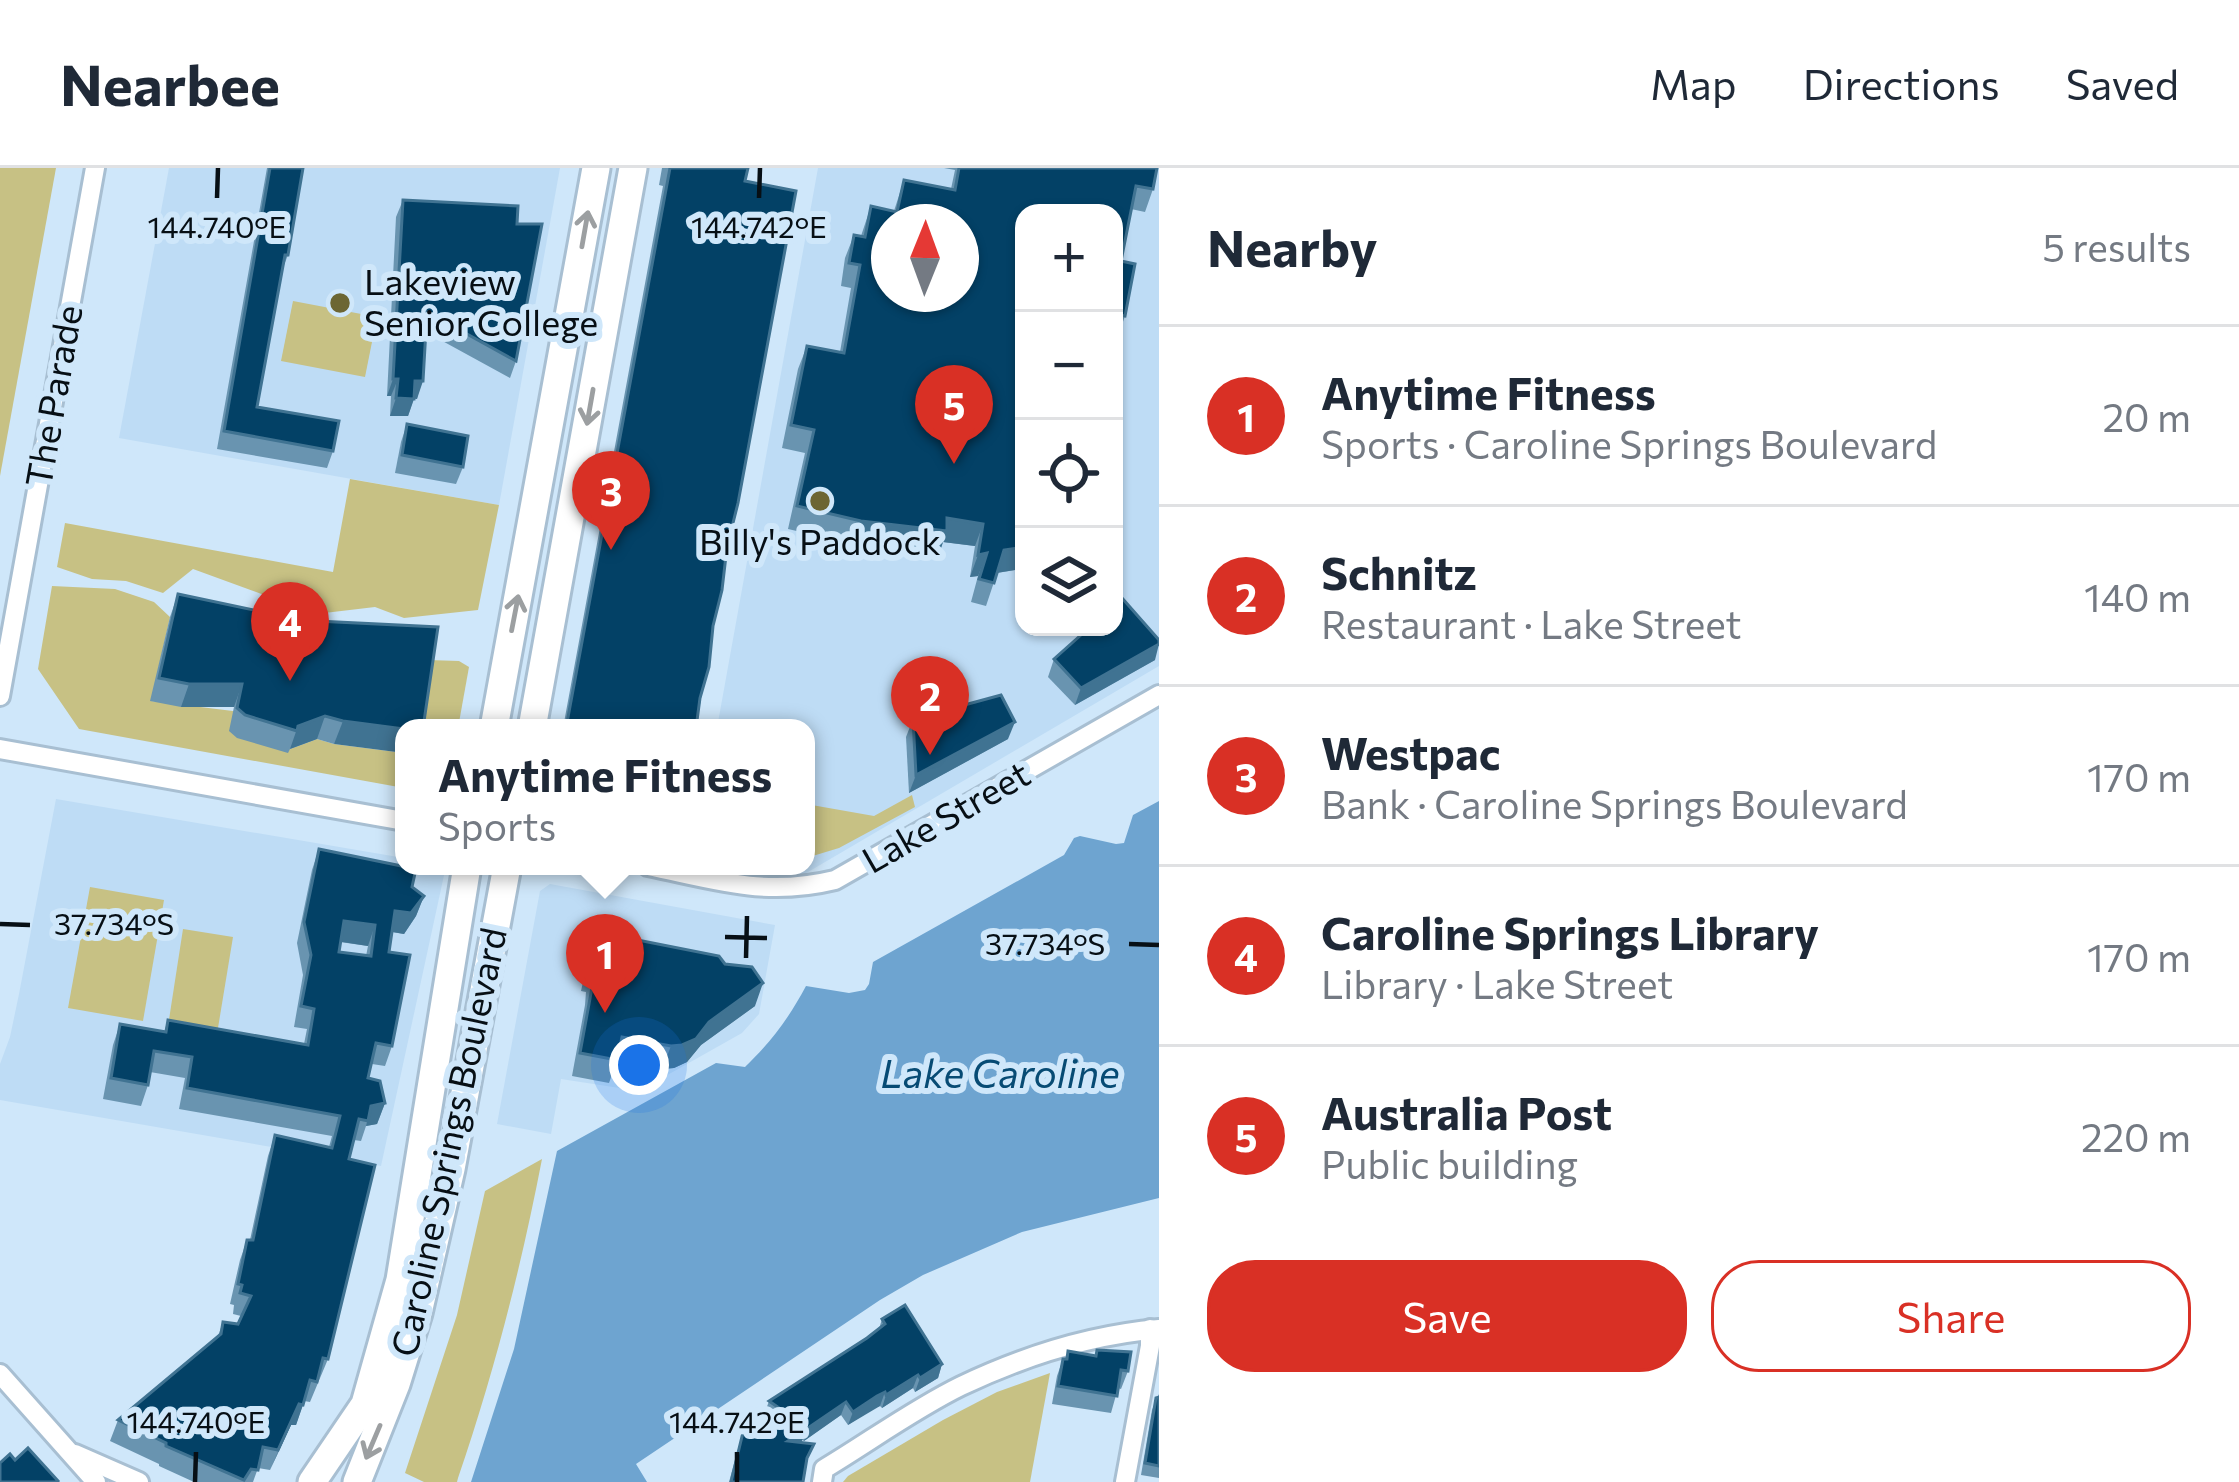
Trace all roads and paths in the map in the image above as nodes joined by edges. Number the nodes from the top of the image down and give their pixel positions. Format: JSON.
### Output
{"nodes":[{"id":1,"x":95,"y":168,"type":"edge"},
{"id":2,"x":596,"y":168,"type":"edge"},
{"id":3,"x":634,"y":168,"type":"edge"},
{"id":4,"x":1159,"y":695,"type":"edge"},
{"id":5,"x":0,"y":696,"type":"edge"},
{"id":6,"x":496,"y":719,"type":"edge"},
{"id":7,"x":534,"y":719,"type":"edge"},
{"id":8,"x":0,"y":749,"type":"edge"},
{"id":9,"x":395,"y":819,"type":"edge"},
{"id":10,"x":466,"y":875,"type":"edge"},
{"id":11,"x":505,"y":875,"type":"edge"},
{"id":12,"x":697,"y":875,"type":"edge"},
{"id":13,"x":1154,"y":1329,"type":"edge"},
{"id":14,"x":0,"y":1374,"type":"edge"},
{"id":15,"x":104,"y":1478,"type":"edge"},
{"id":16,"x":139,"y":1482,"type":"edge"},
{"id":17,"x":313,"y":1482,"type":"edge"},
{"id":18,"x":357,"y":1482,"type":"edge"},
{"id":19,"x":822,"y":1482,"type":"edge"},
{"id":20,"x":1125,"y":1482,"type":"edge"}],
"edges":[{"from":1,"to":5,"type":"street","name":"The Parade"},
{"from":6,"to":2,"type":"main road","one_way":true},
{"from":3,"to":7,"type":"main road","one_way":true},
{"from":4,"to":12,"type":"street","name":"Lake Street"},
{"from":8,"to":9,"type":"street"},
{"from":10,"to":17,"type":"main road","name":"Caroline Springs Boulevard"},
{"from":11,"to":18,"type":"main road","name":"Caroline Springs Boulevard","one_way":true},
{"from":13,"to":19,"type":"street"},
{"from":13,"to":20,"type":"street"},
{"from":14,"to":15,"type":"street"},
{"from":15,"to":16,"type":"street"}]}
